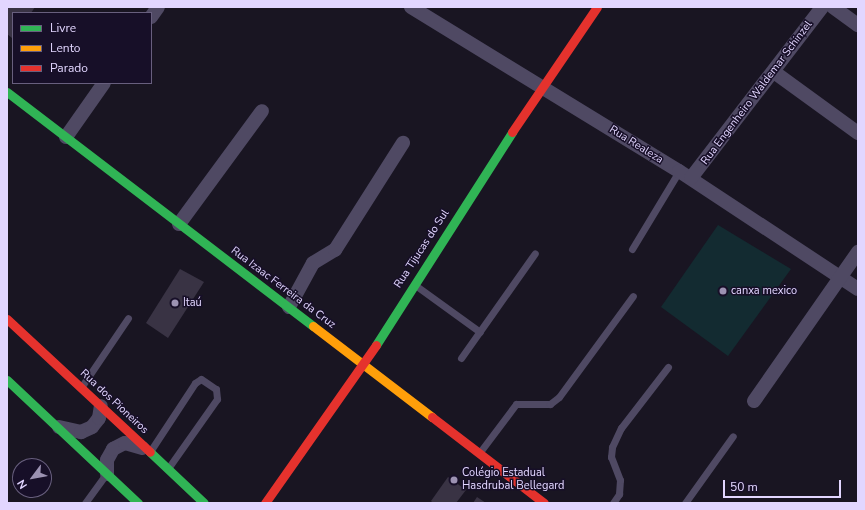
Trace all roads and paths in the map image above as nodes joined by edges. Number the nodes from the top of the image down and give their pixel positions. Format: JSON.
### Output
{"nodes":[{"id":1,"x":158,"y":7,"type":"edge"},
{"id":2,"x":411,"y":7,"type":"edge"},
{"id":3,"x":597,"y":7,"type":"edge"},
{"id":4,"x":822,"y":7,"type":"edge"},
{"id":5,"x":833,"y":7,"type":"edge"},
{"id":6,"x":152,"y":16,"type":"edge"},
{"id":7,"x":858,"y":25,"type":"edge"},
{"id":8,"x":774,"y":72,"type":"junction"},
{"id":9,"x":103,"y":84,"type":"edge"},
{"id":10,"x":541,"y":86,"type":"junction"},
{"id":11,"x":7,"y":92,"type":"edge"},
{"id":12,"x":262,"y":111,"type":"dead end"},
{"id":13,"x":858,"y":134,"type":"edge"},
{"id":14,"x":66,"y":137,"type":"junction"},
{"id":15,"x":403,"y":143,"type":"dead end"},
{"id":16,"x":685,"y":175,"type":"junction"},
{"id":17,"x":179,"y":224,"type":"junction"},
{"id":18,"x":632,"y":249,"type":"dead end"},
{"id":19,"x":858,"y":252,"type":"edge"},
{"id":20,"x":535,"y":253,"type":"dead end"},
{"id":21,"x":840,"y":276,"type":"junction"},
{"id":22,"x":414,"y":284,"type":"junction"},
{"id":23,"x":858,"y":289,"type":"edge"},
{"id":24,"x":633,"y":296,"type":"dead end"},
{"id":25,"x":288,"y":307,"type":"junction"},
{"id":26,"x":128,"y":318,"type":"dead end"},
{"id":27,"x":7,"y":319,"type":"edge"},
{"id":28,"x":480,"y":332,"type":"junction"},
{"id":29,"x":461,"y":358,"type":"dead end"},
{"id":30,"x":363,"y":365,"type":"junction"},
{"id":31,"x":668,"y":367,"type":"dead end"},
{"id":32,"x":7,"y":380,"type":"edge"},
{"id":33,"x":81,"y":388,"type":"junction"},
{"id":34,"x":754,"y":401,"type":"dead end"},
{"id":35,"x":100,"y":406,"type":"junction"},
{"id":36,"x":57,"y":427,"type":"junction"},
{"id":37,"x":733,"y":436,"type":"dead end"},
{"id":38,"x":149,"y":452,"type":"junction"},
{"id":39,"x":479,"y":454,"type":"junction"},
{"id":40,"x":167,"y":469,"type":"junction"},
{"id":41,"x":107,"y":474,"type":"junction"},
{"id":42,"x":85,"y":503,"type":"edge"},
{"id":43,"x":138,"y":503,"type":"edge"},
{"id":44,"x":204,"y":503,"type":"edge"},
{"id":45,"x":265,"y":503,"type":"edge"},
{"id":46,"x":544,"y":503,"type":"edge"},
{"id":47,"x":614,"y":503,"type":"edge"},
{"id":48,"x":685,"y":503,"type":"edge"}],
"edges":[{"from":1,"to":6,"type":"street"},
{"from":2,"to":10,"type":"street","name":"Rua Realeza"},
{"from":3,"to":10,"type":"main road","name":"Rua Tijucas do Sul"},
{"from":4,"to":8,"type":"street","name":"Rua Engenheiro Waldemar Schinzel"},
{"from":5,"to":7,"type":"street"},
{"from":8,"to":13,"type":"street"},
{"from":8,"to":16,"type":"street","name":"Rua Engenheiro Waldemar Schinzel"},
{"from":9,"to":14,"type":"street"},
{"from":10,"to":16,"type":"street","name":"Rua Realeza"},
{"from":10,"to":22,"type":"main road","name":"Rua Tijucas do Sul"},
{"from":11,"to":14,"type":"main road","name":"Rua Izaac Ferreira da Cruz"},
{"from":12,"to":17,"type":"street"},
{"from":14,"to":17,"type":"main road","name":"Rua Izaac Ferreira da Cruz"},
{"from":15,"to":25,"type":"street"},
{"from":16,"to":18,"type":"lane"},
{"from":16,"to":21,"type":"street","name":"Rua Realeza"},
{"from":17,"to":25,"type":"main road","name":"Rua Izaac Ferreira da Cruz"},
{"from":19,"to":21,"type":"street"},
{"from":20,"to":28,"type":"lane"},
{"from":21,"to":23,"type":"street","name":"Rua Realeza"},
{"from":21,"to":34,"type":"street"},
{"from":22,"to":28,"type":"lane"},
{"from":22,"to":30,"type":"main road","name":"Rua Tijucas do Sul"},
{"from":24,"to":39,"type":"lane"},
{"from":25,"to":30,"type":"main road","name":"Rua Izaac Ferreira da Cruz"},
{"from":26,"to":33,"type":"lane"},
{"from":27,"to":33,"type":"main road","name":"Rua dos Pioneiros"},
{"from":28,"to":29,"type":"lane"},
{"from":30,"to":39,"type":"main road","name":"Rua Izaac Ferreira da Cruz"},
{"from":30,"to":45,"type":"main road","name":"Rua Tijucas do Sul"},
{"from":31,"to":47,"type":"lane"},
{"from":32,"to":36,"type":"main road"},
{"from":33,"to":35,"type":"main road","name":"Rua dos Pioneiros"},
{"from":35,"to":36,"type":"street"},
{"from":35,"to":38,"type":"main road","name":"Rua dos Pioneiros"},
{"from":36,"to":41,"type":"main road"},
{"from":37,"to":48,"type":"lane"},
{"from":38,"to":40,"type":"main road","name":"Rua dos Pioneiros"},
{"from":38,"to":40,"type":"lane"},
{"from":38,"to":41,"type":"street"},
{"from":39,"to":46,"type":"main road","name":"Rua Izaac Ferreira da Cruz"},
{"from":40,"to":44,"type":"main road","name":"Rua dos Pioneiros"},
{"from":41,"to":42,"type":"lane"},
{"from":41,"to":43,"type":"main road"}]}
